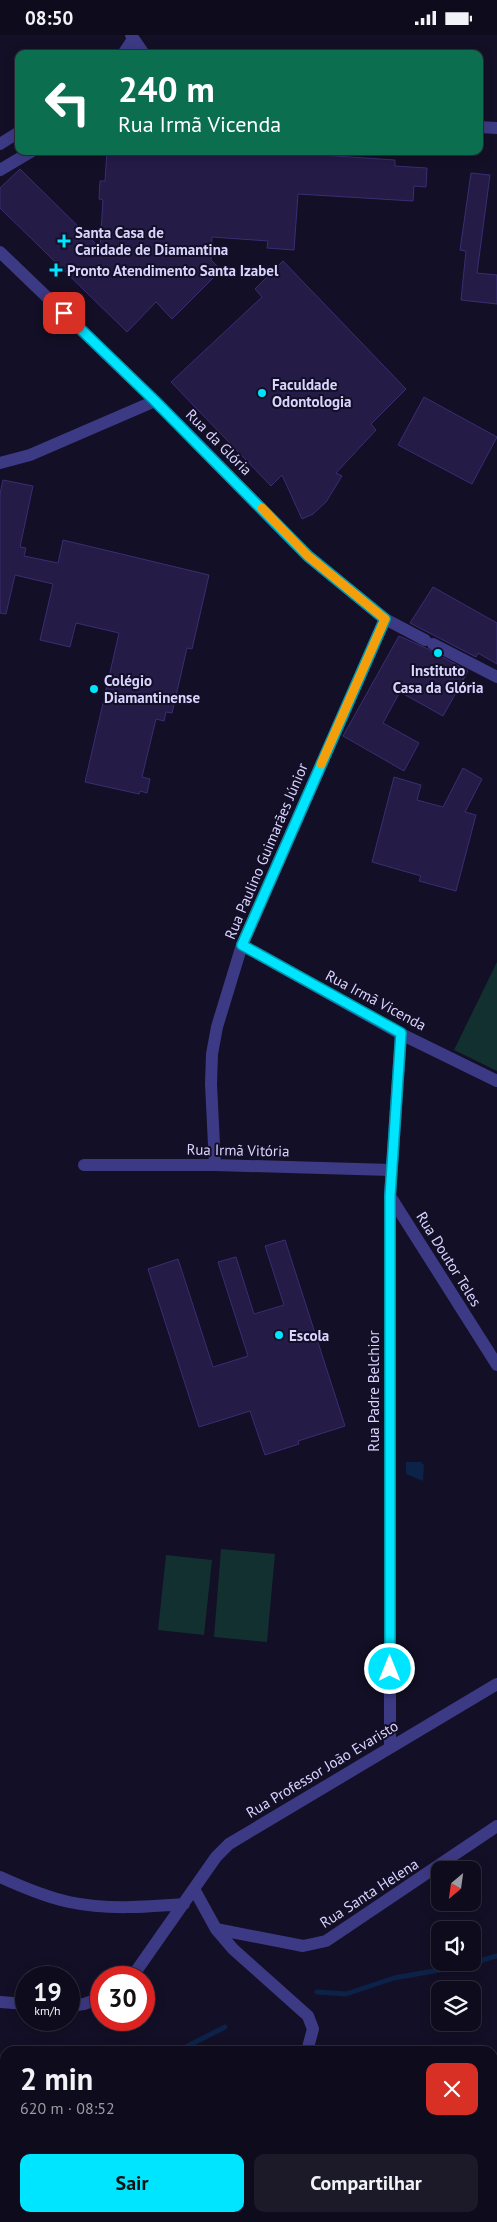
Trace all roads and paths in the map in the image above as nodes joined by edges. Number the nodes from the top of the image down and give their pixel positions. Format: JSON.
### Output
{"nodes":[{"id":1,"x":132,"y":37,"type":"edge"},
{"id":2,"x":125,"y":50,"type":"edge"},
{"id":3,"x":141,"y":50,"type":"edge"},
{"id":4,"x":483,"y":127,"type":"edge"},
{"id":5,"x":497,"y":128,"type":"edge"},
{"id":6,"x":15,"y":135,"type":"edge"},
{"id":7,"x":0,"y":144,"type":"edge"},
{"id":8,"x":25,"y":155,"type":"edge"},
{"id":9,"x":0,"y":170,"type":"edge"},
{"id":10,"x":0,"y":252,"type":"edge"},
{"id":11,"x":155,"y":401,"type":"junction"},
{"id":12,"x":0,"y":463,"type":"edge"},
{"id":13,"x":385,"y":619,"type":"junction"},
{"id":14,"x":497,"y":677,"type":"edge"},
{"id":15,"x":242,"y":945,"type":"junction"},
{"id":16,"x":401,"y":1033,"type":"junction"},
{"id":17,"x":497,"y":1081,"type":"edge"},
{"id":18,"x":84,"y":1165,"type":"dead end"},
{"id":19,"x":215,"y":1165,"type":"junction"},
{"id":20,"x":390,"y":1170,"type":"junction"},
{"id":21,"x":390,"y":1196,"type":"junction"},
{"id":22,"x":497,"y":1365,"type":"edge"},
{"id":23,"x":497,"y":1684,"type":"edge"},
{"id":24,"x":390,"y":1748,"type":"junction"},
{"id":25,"x":497,"y":1826,"type":"edge"},
{"id":26,"x":0,"y":1877,"type":"edge"},
{"id":27,"x":194,"y":1889,"type":"junction"},
{"id":28,"x":184,"y":1904,"type":"junction"},
{"id":29,"x":216,"y":1929,"type":"junction"},
{"id":30,"x":140,"y":1966,"type":"edge"},
{"id":31,"x":0,"y":2002,"type":"edge"},
{"id":32,"x":15,"y":2004,"type":"edge"},
{"id":33,"x":309,"y":2046,"type":"edge"}],
"edges":[{"from":1,"to":2,"type":"street"},
{"from":1,"to":3,"type":"street"},
{"from":4,"to":5,"type":"street"},
{"from":6,"to":7,"type":"street"},
{"from":8,"to":9,"type":"street"},
{"from":10,"to":11,"type":"street","name":"Rua da Glória"},
{"from":11,"to":12,"type":"street"},
{"from":11,"to":13,"type":"street","name":"Rua da Glória"},
{"from":13,"to":14,"type":"street","name":"Rua da Glória"},
{"from":13,"to":15,"type":"street","name":"Rua Paulino Guimarães Júnior"},
{"from":15,"to":16,"type":"street","name":"Rua Irmã Vicenda"},
{"from":15,"to":19,"type":"street","name":"Rua Paulino Guimarães Júnior"},
{"from":16,"to":17,"type":"street","name":"Rua Irmã Vicenda"},
{"from":16,"to":20,"type":"street","name":"Rua Padre Belchior"},
{"from":18,"to":19,"type":"street","name":"Rua Irmã Vitória"},
{"from":19,"to":20,"type":"street","name":"Rua Irmã Vitória"},
{"from":20,"to":21,"type":"street","name":"Rua Padre Belchior"},
{"from":21,"to":22,"type":"street","name":"Rua Doutor Teles"},
{"from":21,"to":24,"type":"street","name":"Rua Padre Belchior"},
{"from":23,"to":24,"type":"street","name":"Rua Professor João Evaristo"},
{"from":24,"to":27,"type":"street","name":"Rua Professor João Evaristo"},
{"from":25,"to":29,"type":"street","name":"Rua Santa Helena"},
{"from":26,"to":28,"type":"street"},
{"from":27,"to":28,"type":"street","name":"Rua Professor João Evaristo"},
{"from":27,"to":29,"type":"street"},
{"from":28,"to":30,"type":"street","name":"Rua Professor João Evaristo"},
{"from":29,"to":33,"type":"street"},
{"from":31,"to":32,"type":"street"}]}
